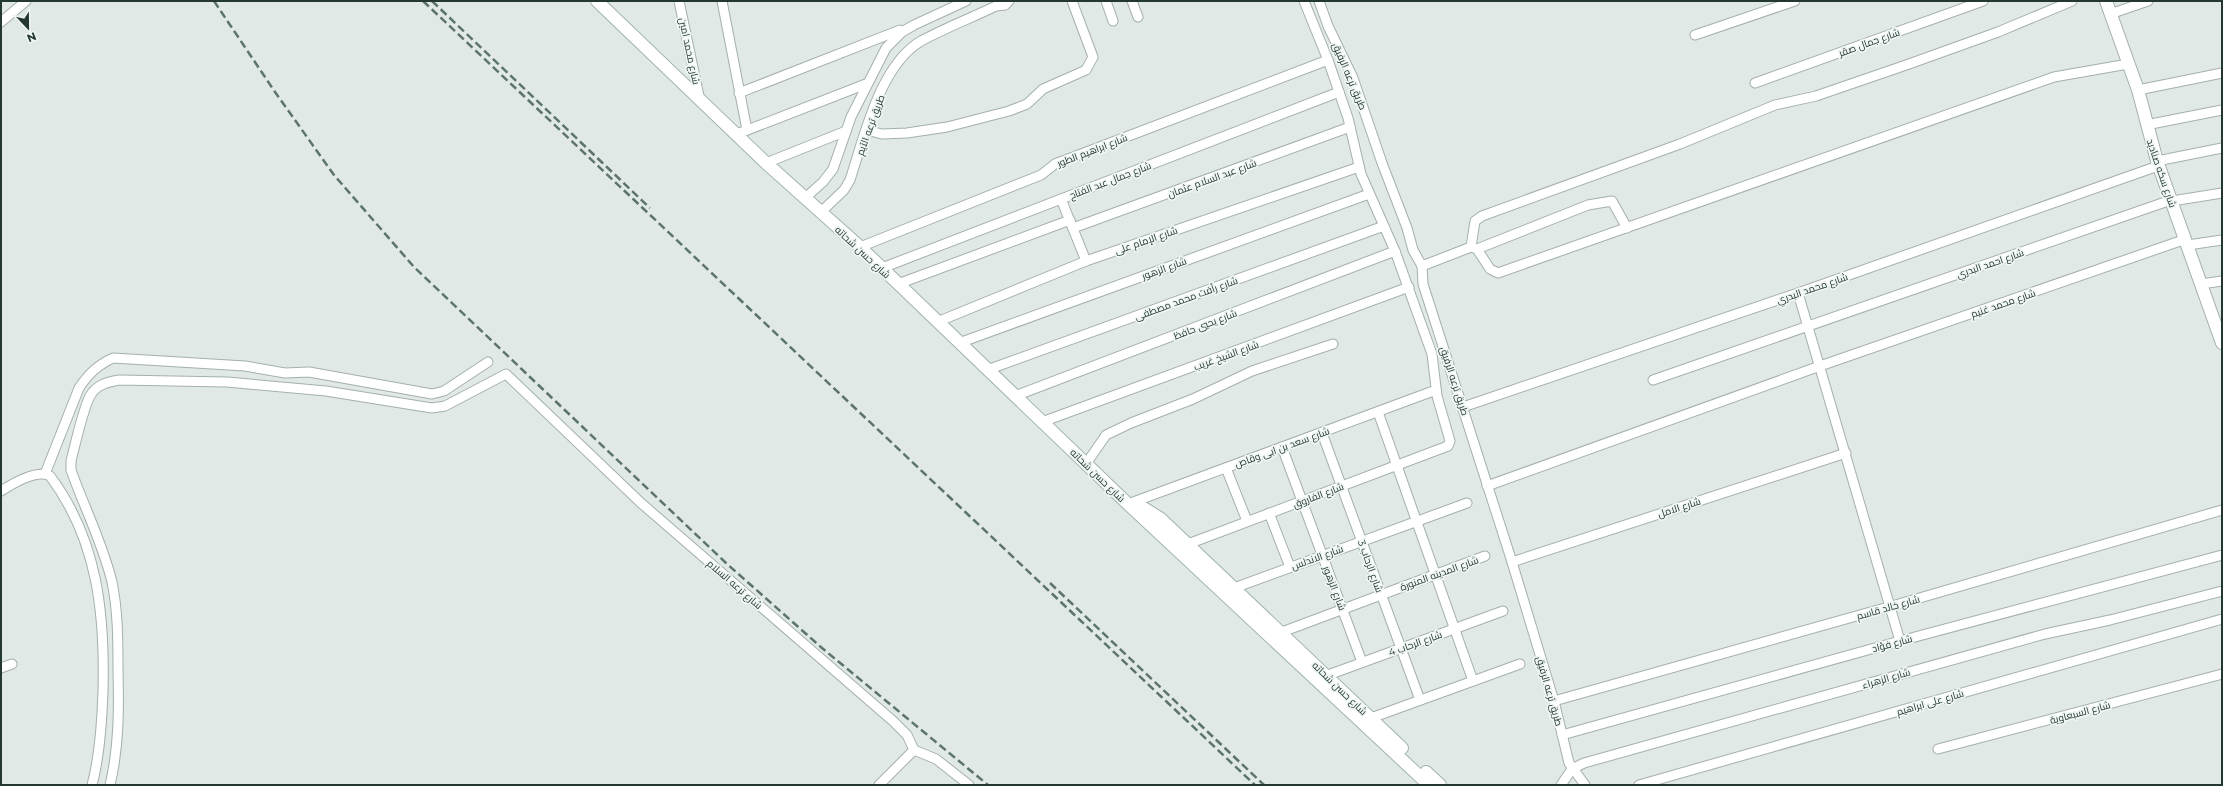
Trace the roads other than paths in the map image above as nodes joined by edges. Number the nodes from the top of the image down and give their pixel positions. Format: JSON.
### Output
{"nodes":[{"id":1,"x":26,"y":1,"type":"edge"},
{"id":2,"x":597,"y":1,"type":"edge"},
{"id":3,"x":679,"y":1,"type":"edge"},
{"id":4,"x":722,"y":1,"type":"edge"},
{"id":5,"x":966,"y":1,"type":"edge"},
{"id":6,"x":1009,"y":1,"type":"edge"},
{"id":7,"x":1072,"y":1,"type":"edge"},
{"id":8,"x":1106,"y":1,"type":"edge"},
{"id":9,"x":1132,"y":1,"type":"edge"},
{"id":10,"x":1304,"y":1,"type":"edge"},
{"id":11,"x":1319,"y":1,"type":"edge"},
{"id":12,"x":1794,"y":1,"type":"edge"},
{"id":13,"x":1983,"y":1,"type":"edge"},
{"id":14,"x":2072,"y":1,"type":"edge"},
{"id":15,"x":2106,"y":1,"type":"edge"},
{"id":16,"x":2148,"y":1,"type":"edge"},
{"id":17,"x":2110,"y":14,"type":"junction"},
{"id":18,"x":1138,"y":17,"type":"dead end"},
{"id":19,"x":1113,"y":20,"type":"dead end"},
{"id":20,"x":1,"y":22,"type":"edge"},
{"id":21,"x":914,"y":24,"type":"junction"},
{"id":22,"x":1695,"y":35,"type":"dead end"},
{"id":23,"x":1328,"y":60,"type":"junction"},
{"id":24,"x":2128,"y":64,"type":"junction"},
{"id":25,"x":2222,"y":73,"type":"edge"},
{"id":26,"x":1755,"y":83,"type":"dead end"},
{"id":27,"x":866,"y":84,"type":"junction"},
{"id":28,"x":2138,"y":90,"type":"junction"},
{"id":29,"x":1339,"y":92,"type":"junction"},
{"id":30,"x":740,"y":93,"type":"junction"},
{"id":31,"x":700,"y":101,"type":"junction"},
{"id":32,"x":2222,"y":110,"type":"edge"},
{"id":33,"x":2146,"y":125,"type":"junction"},
{"id":34,"x":1350,"y":127,"type":"junction"},
{"id":35,"x":866,"y":130,"type":"junction"},
{"id":36,"x":846,"y":131,"type":"junction"},
{"id":37,"x":742,"y":132,"type":"junction"},
{"id":38,"x":2222,"y":148,"type":"edge"},
{"id":39,"x":766,"y":163,"type":"junction"},
{"id":40,"x":2158,"y":163,"type":"junction"},
{"id":41,"x":1359,"y":167,"type":"junction"},
{"id":42,"x":2222,"y":192,"type":"edge"},
{"id":43,"x":1369,"y":194,"type":"junction"},
{"id":44,"x":806,"y":198,"type":"junction"},
{"id":45,"x":1061,"y":199,"type":"junction"},
{"id":46,"x":2171,"y":200,"type":"junction"},
{"id":47,"x":821,"y":212,"type":"junction"},
{"id":48,"x":1071,"y":224,"type":"junction"},
{"id":49,"x":1384,"y":226,"type":"junction"},
{"id":50,"x":1627,"y":228,"type":"junction"},
{"id":51,"x":2222,"y":240,"type":"edge"},
{"id":52,"x":2187,"y":242,"type":"junction"},
{"id":53,"x":860,"y":247,"type":"junction"},
{"id":54,"x":1474,"y":248,"type":"junction"},
{"id":55,"x":1395,"y":251,"type":"junction"},
{"id":56,"x":1086,"y":261,"type":"junction"},
{"id":57,"x":1422,"y":266,"type":"junction"},
{"id":58,"x":882,"y":268,"type":"junction"},
{"id":59,"x":2222,"y":281,"type":"edge"},
{"id":60,"x":898,"y":284,"type":"junction"},
{"id":61,"x":2200,"y":284,"type":"junction"},
{"id":62,"x":1409,"y":287,"type":"junction"},
{"id":63,"x":1798,"y":293,"type":"junction"},
{"id":64,"x":937,"y":322,"type":"junction"},
{"id":65,"x":2219,"y":325,"type":"edge"},
{"id":66,"x":1808,"y":327,"type":"junction"},
{"id":67,"x":959,"y":342,"type":"junction"},
{"id":68,"x":1333,"y":344,"type":"dead end"},
{"id":69,"x":2222,"y":344,"type":"edge"},
{"id":70,"x":488,"y":362,"type":"dead end"},
{"id":71,"x":1820,"y":366,"type":"junction"},
{"id":72,"x":987,"y":370,"type":"junction"},
{"id":73,"x":1653,"y":380,"type":"dead end"},
{"id":74,"x":1436,"y":390,"type":"junction"},
{"id":75,"x":1015,"y":396,"type":"junction"},
{"id":76,"x":1463,"y":407,"type":"junction"},
{"id":77,"x":1378,"y":412,"type":"junction"},
{"id":78,"x":1042,"y":422,"type":"junction"},
{"id":79,"x":1322,"y":433,"type":"junction"},
{"id":80,"x":1448,"y":446,"type":"joint"},
{"id":81,"x":1282,"y":447,"type":"junction"},
{"id":82,"x":1846,"y":453,"type":"junction"},
{"id":83,"x":1086,"y":464,"type":"junction"},
{"id":84,"x":1397,"y":465,"type":"junction"},
{"id":85,"x":1226,"y":468,"type":"junction"},
{"id":86,"x":45,"y":474,"type":"junction"},
{"id":87,"x":1342,"y":486,"type":"junction"},
{"id":88,"x":1487,"y":486,"type":"junction"},
{"id":89,"x":1,"y":490,"type":"edge"},
{"id":90,"x":1302,"y":501,"type":"junction"},
{"id":91,"x":1467,"y":503,"type":"dead end"},
{"id":92,"x":1128,"y":504,"type":"junction"},
{"id":93,"x":2222,"y":510,"type":"edge"},
{"id":94,"x":1269,"y":513,"type":"junction"},
{"id":95,"x":1247,"y":521,"type":"junction"},
{"id":96,"x":1416,"y":521,"type":"junction"},
{"id":97,"x":1362,"y":541,"type":"junction"},
{"id":98,"x":1188,"y":544,"type":"junction"},
{"id":99,"x":1322,"y":555,"type":"junction"},
{"id":100,"x":2222,"y":555,"type":"edge"},
{"id":101,"x":1485,"y":556,"type":"dead end"},
{"id":102,"x":1512,"y":562,"type":"junction"},
{"id":103,"x":1290,"y":566,"type":"junction"},
{"id":104,"x":1435,"y":575,"type":"junction"},
{"id":105,"x":1234,"y":588,"type":"junction"},
{"id":106,"x":2222,"y":591,"type":"edge"},
{"id":107,"x":1381,"y":595,"type":"junction"},
{"id":108,"x":1892,"y":606,"type":"junction"},
{"id":109,"x":1342,"y":609,"type":"junction"},
{"id":110,"x":1503,"y":610,"type":"dead end"},
{"id":111,"x":2222,"y":619,"type":"edge"},
{"id":112,"x":1454,"y":628,"type":"junction"},
{"id":113,"x":1282,"y":632,"type":"junction"},
{"id":114,"x":1900,"y":641,"type":"junction"},
{"id":115,"x":1401,"y":648,"type":"junction"},
{"id":116,"x":1362,"y":662,"type":"junction"},
{"id":117,"x":12,"y":664,"type":"dead end"},
{"id":118,"x":1520,"y":664,"type":"dead end"},
{"id":119,"x":1,"y":668,"type":"edge"},
{"id":120,"x":2222,"y":674,"type":"edge"},
{"id":121,"x":1328,"y":675,"type":"junction"},
{"id":122,"x":1473,"y":681,"type":"junction"},
{"id":123,"x":1420,"y":700,"type":"junction"},
{"id":124,"x":1554,"y":701,"type":"junction"},
{"id":125,"x":1372,"y":718,"type":"junction"},
{"id":126,"x":1562,"y":735,"type":"junction"},
{"id":127,"x":1938,"y":749,"type":"dead end"},
{"id":128,"x":914,"y":750,"type":"junction"},
{"id":129,"x":1572,"y":769,"type":"junction"},
{"id":130,"x":92,"y":785,"type":"edge"},
{"id":131,"x":110,"y":785,"type":"edge"},
{"id":132,"x":879,"y":785,"type":"edge"},
{"id":133,"x":969,"y":785,"type":"edge"},
{"id":134,"x":1429,"y":785,"type":"edge"},
{"id":135,"x":1440,"y":785,"type":"edge"},
{"id":136,"x":1561,"y":785,"type":"edge"},
{"id":137,"x":1585,"y":785,"type":"edge"},
{"id":138,"x":1639,"y":785,"type":"edge"}],
"edges":[{"from":1,"to":20,"type":"street"},
{"from":2,"to":31,"type":"main road","name":"شارع حسن شحاته"},
{"from":3,"to":31,"type":"street","name":"شارع محمد امين"},
{"from":4,"to":30,"type":"street"},
{"from":5,"to":21,"type":"street","name":"طريق ترعه الآيم"},
{"from":6,"to":35,"type":"street","name":"طريق ترعه الآيم"},
{"from":7,"to":35,"type":"street"},
{"from":8,"to":19,"type":"street"},
{"from":9,"to":18,"type":"street"},
{"from":10,"to":23,"type":"street","name":"طريق ترعه الرفيق"},
{"from":11,"to":57,"type":"street","name":"طريق ترعه الرفيق"},
{"from":12,"to":22,"type":"street"},
{"from":13,"to":26,"type":"street","name":"شارع جمال صقر"},
{"from":14,"to":54,"type":"street"},
{"from":15,"to":17,"type":"main road","name":"شارع سكه صناديد"},
{"from":16,"to":17,"type":"street"},
{"from":17,"to":24,"type":"main road","name":"شارع سكه صناديد"},
{"from":21,"to":27,"type":"street","name":"طريق ترعه الآيم"},
{"from":21,"to":30,"type":"street"},
{"from":23,"to":29,"type":"street","name":"طريق ترعه الرفيق"},
{"from":23,"to":53,"type":"street","name":"شارع ابراهيم الطور"},
{"from":24,"to":28,"type":"main road","name":"شارع سكه صناديد"},
{"from":24,"to":50,"type":"street"},
{"from":25,"to":28,"type":"street"},
{"from":27,"to":36,"type":"street","name":"طريق ترعه الآيم"},
{"from":27,"to":37,"type":"street"},
{"from":28,"to":33,"type":"main road","name":"شارع سكه صناديد"},
{"from":29,"to":34,"type":"street","name":"طريق ترعه الرفيق"},
{"from":29,"to":45,"type":"street","name":"شارع جمال عبد الفتاح"},
{"from":30,"to":37,"type":"street"},
{"from":31,"to":37,"type":"main road","name":"شارع حسن شحاته"},
{"from":32,"to":33,"type":"street"},
{"from":33,"to":40,"type":"main road","name":"شارع سكه صناديد"},
{"from":34,"to":41,"type":"street","name":"طريق ترعه الرفيق"},
{"from":34,"to":48,"type":"street","name":"شارع عبد السلام عثمان"},
{"from":35,"to":47,"type":"street","name":"طريق ترعه الآيم"},
{"from":36,"to":39,"type":"street"},
{"from":36,"to":44,"type":"street","name":"طريق ترعه الآيم"},
{"from":37,"to":39,"type":"main road","name":"شارع حسن شحاته"},
{"from":38,"to":40,"type":"street","name":"شارع محمد البدري"},
{"from":39,"to":44,"type":"main road","name":"شارع حسن شحاته"},
{"from":40,"to":46,"type":"main road","name":"شارع سكه صناديد"},
{"from":40,"to":63,"type":"street","name":"شارع محمد البدري"},
{"from":41,"to":43,"type":"street","name":"طريق ترعه الرفيق"},
{"from":41,"to":56,"type":"street","name":"شارع الإمام على"},
{"from":42,"to":46,"type":"street","name":"شارع احمد البدري"},
{"from":43,"to":49,"type":"street","name":"طريق ترعه الرفيق"},
{"from":43,"to":67,"type":"street","name":"شارع الزهور"},
{"from":44,"to":47,"type":"main road","name":"شارع حسن شحاته"},
{"from":45,"to":48,"type":"street"},
{"from":45,"to":58,"type":"street","name":"شارع جمال عبد الفتاح"},
{"from":46,"to":52,"type":"main road","name":"شارع سكه صناديد"},
{"from":46,"to":66,"type":"street","name":"شارع احمد البدري"},
{"from":47,"to":53,"type":"main road","name":"شارع حسن شحاته"},
{"from":48,"to":56,"type":"street"},
{"from":48,"to":60,"type":"street","name":"شارع عبد السلام عثمان"},
{"from":49,"to":55,"type":"street","name":"طريق ترعه الرفيق"},
{"from":49,"to":72,"type":"street","name":"شارع رأفت محمد مصطفى"},
{"from":50,"to":54,"type":"street"},
{"from":50,"to":54,"type":"street"},
{"from":51,"to":52,"type":"street","name":"شارع محمد غنيم"},
{"from":52,"to":61,"type":"main road","name":"شارع سكه صناديد"},
{"from":52,"to":71,"type":"street","name":"شارع محمد غنيم"},
{"from":53,"to":58,"type":"main road","name":"شارع حسن شحاته"},
{"from":54,"to":57,"type":"street"},
{"from":55,"to":62,"type":"street","name":"طريق ترعه الرفيق"},
{"from":55,"to":75,"type":"street","name":"شارع يحيي حافظ"},
{"from":56,"to":64,"type":"street","name":"شارع الإمام على"},
{"from":57,"to":76,"type":"street","name":"طريق ترعه الرفيق"},
{"from":58,"to":60,"type":"main road","name":"شارع حسن شحاته"},
{"from":59,"to":61,"type":"street"},
{"from":60,"to":64,"type":"main road","name":"شارع حسن شحاته"},
{"from":61,"to":65,"type":"main road","name":"شارع سكه صناديد"},
{"from":62,"to":74,"type":"street","name":"طريق ترعه الرفيق"},
{"from":62,"to":78,"type":"street","name":"شارع الشيخ غريب"},
{"from":63,"to":66,"type":"street"},
{"from":63,"to":76,"type":"street","name":"شارع محمد البدري"},
{"from":64,"to":67,"type":"main road","name":"شارع حسن شحاته"},
{"from":65,"to":69,"type":"main road","name":"شارع سكه صناديد"},
{"from":66,"to":71,"type":"street"},
{"from":66,"to":73,"type":"street","name":"شارع احمد البدري"},
{"from":67,"to":72,"type":"main road","name":"شارع حسن شحاته"},
{"from":68,"to":83,"type":"street"},
{"from":70,"to":86,"type":"street"},
{"from":71,"to":82,"type":"street"},
{"from":71,"to":88,"type":"street","name":"شارع محمد غنيم"},
{"from":72,"to":75,"type":"main road","name":"شارع حسن شحاته"},
{"from":74,"to":77,"type":"street","name":"شارع سعد بن ابى وقاص"},
{"from":74,"to":80,"type":"street","name":"طريق ترعه الرفيق"},
{"from":75,"to":78,"type":"main road","name":"شارع حسن شحاته"},
{"from":76,"to":88,"type":"street","name":"طريق ترعه الرفيق"},
{"from":77,"to":79,"type":"street","name":"شارع سعد بن ابى وقاص"},
{"from":77,"to":84,"type":"street"},
{"from":78,"to":83,"type":"main road","name":"شارع حسن شحاته"},
{"from":79,"to":81,"type":"street","name":"شارع سعد بن ابى وقاص"},
{"from":79,"to":87,"type":"street","name":"شارع الرحاب 3"},
{"from":80,"to":84,"type":"street","name":"شارع الفاروق"},
{"from":81,"to":85,"type":"street","name":"شارع سعد بن ابى وقاص"},
{"from":81,"to":90,"type":"street","name":"شارع الزهور"},
{"from":82,"to":102,"type":"street","name":"شارع الامل"},
{"from":82,"to":108,"type":"street"},
{"from":83,"to":92,"type":"main road","name":"شارع حسن شحاته"},
{"from":84,"to":87,"type":"street","name":"شارع الفاروق"},
{"from":84,"to":96,"type":"street"},
{"from":85,"to":92,"type":"street","name":"شارع سعد بن ابى وقاص"},
{"from":85,"to":95,"type":"street"},
{"from":86,"to":89,"type":"street"},
{"from":86,"to":130,"type":"street"},
{"from":87,"to":90,"type":"street","name":"شارع الفاروق"},
{"from":87,"to":97,"type":"street","name":"شارع الرحاب 3"},
{"from":88,"to":102,"type":"street","name":"طريق ترعه الرفيق"},
{"from":90,"to":94,"type":"street","name":"شارع الفاروق"},
{"from":90,"to":99,"type":"street","name":"شارع الزهور"},
{"from":91,"to":96,"type":"street","name":"شارع الاندلس"},
{"from":92,"to":98,"type":"main road","name":"شارع حسن شحاته"},
{"from":92,"to":134,"type":"main road","name":"شارع حسن شحاته"},
{"from":93,"to":108,"type":"street","name":"شارع خالد قاسم"},
{"from":94,"to":95,"type":"street","name":"شارع الفاروق"},
{"from":94,"to":103,"type":"street"},
{"from":95,"to":98,"type":"street","name":"شارع الفاروق"},
{"from":96,"to":97,"type":"street","name":"شارع الاندلس"},
{"from":96,"to":104,"type":"street"},
{"from":97,"to":99,"type":"street","name":"شارع الاندلس"},
{"from":97,"to":107,"type":"street","name":"شارع الرحاب 3"},
{"from":98,"to":105,"type":"main road","name":"شارع حسن شحاته"},
{"from":99,"to":103,"type":"street","name":"شارع الاندلس"},
{"from":99,"to":109,"type":"street","name":"شارع الزهور"},
{"from":100,"to":114,"type":"street","name":"شارع فؤاد"},
{"from":101,"to":104,"type":"street","name":"شارع المدينه المنورة"},
{"from":102,"to":124,"type":"street","name":"طريق ترعه الرفيق"},
{"from":103,"to":105,"type":"street","name":"شارع الاندلس"},
{"from":104,"to":107,"type":"street","name":"شارع المدينه المنورة"},
{"from":104,"to":112,"type":"street"},
{"from":105,"to":113,"type":"main road","name":"شارع حسن شحاته"},
{"from":106,"to":129,"type":"street","name":"شارع الزهراء"},
{"from":107,"to":109,"type":"street","name":"شارع المدينه المنورة"},
{"from":107,"to":115,"type":"street","name":"شارع الرحاب 3"},
{"from":108,"to":114,"type":"street"},
{"from":108,"to":124,"type":"street","name":"شارع خالد قاسم"},
{"from":109,"to":113,"type":"street","name":"شارع المدينه المنورة"},
{"from":109,"to":116,"type":"street","name":"شارع الزهور"},
{"from":110,"to":112,"type":"street","name":"شارع الرحاب 4"},
{"from":111,"to":138,"type":"street","name":"شارع على ابراهيم"},
{"from":112,"to":115,"type":"street","name":"شارع الرحاب 4"},
{"from":112,"to":122,"type":"street"},
{"from":113,"to":121,"type":"main road","name":"شارع حسن شحاته"},
{"from":114,"to":126,"type":"street","name":"شارع فؤاد"},
{"from":115,"to":116,"type":"street","name":"شارع الرحاب 4"},
{"from":115,"to":123,"type":"street","name":"شارع الرحاب 3"},
{"from":116,"to":121,"type":"street","name":"شارع الرحاب 4"},
{"from":117,"to":119,"type":"street"},
{"from":118,"to":122,"type":"street"},
{"from":120,"to":127,"type":"street","name":"شارع السبعاوية"},
{"from":121,"to":125,"type":"main road","name":"شارع حسن شحاته"},
{"from":122,"to":123,"type":"street"},
{"from":123,"to":125,"type":"street"},
{"from":124,"to":126,"type":"street","name":"طريق ترعه الرفيق"},
{"from":125,"to":135,"type":"main road","name":"شارع حسن شحاته"},
{"from":126,"to":129,"type":"street","name":"طريق ترعه الرفيق"},
{"from":128,"to":131,"type":"street","name":"شارع ترعه السلام"},
{"from":128,"to":132,"type":"street"},
{"from":128,"to":133,"type":"street"},
{"from":129,"to":136,"type":"street"},
{"from":129,"to":137,"type":"street","name":"طريق ترعه الرفيق"}]}
